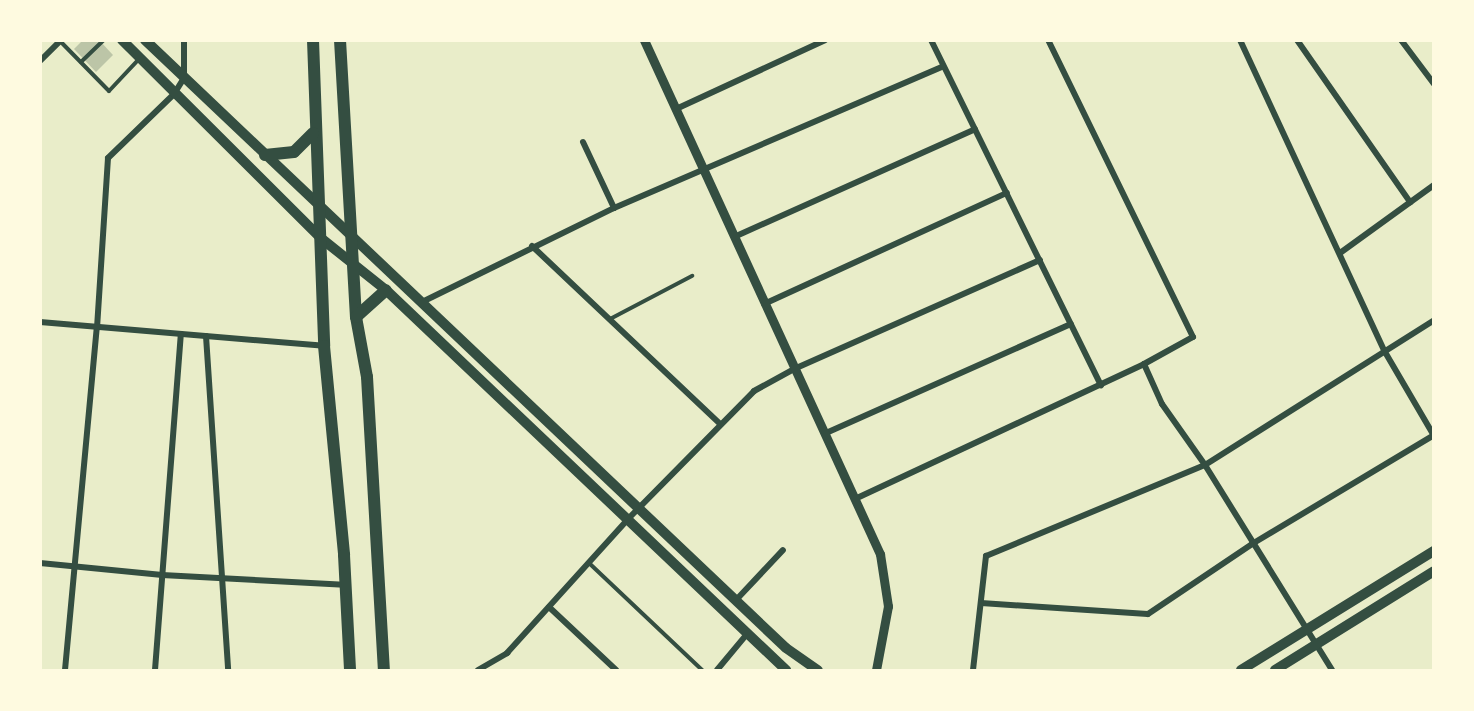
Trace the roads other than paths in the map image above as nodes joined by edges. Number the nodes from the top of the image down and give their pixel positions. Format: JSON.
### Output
{"nodes":[{"id":1,"x":104,"y":40,"type":"edge"},
{"id":2,"x":122,"y":40,"type":"edge"},
{"id":3,"x":145,"y":40,"type":"edge"},
{"id":4,"x":184,"y":40,"type":"edge"},
{"id":5,"x":313,"y":40,"type":"edge"},
{"id":6,"x":340,"y":40,"type":"edge"},
{"id":7,"x":644,"y":40,"type":"edge"},
{"id":8,"x":825,"y":40,"type":"edge"},
{"id":9,"x":931,"y":40,"type":"edge"},
{"id":10,"x":1048,"y":40,"type":"edge"},
{"id":11,"x":1240,"y":40,"type":"edge"},
{"id":12,"x":1297,"y":40,"type":"edge"},
{"id":13,"x":1401,"y":40,"type":"edge"},
{"id":14,"x":61,"y":41,"type":"edge"},
{"id":15,"x":140,"y":58,"type":"junction"},
{"id":16,"x":40,"y":61,"type":"edge"},
{"id":17,"x":81,"y":62,"type":"junction"},
{"id":18,"x":943,"y":66,"type":"junction"},
{"id":19,"x":184,"y":78,"type":"junction"},
{"id":20,"x":1434,"y":84,"type":"edge"},
{"id":21,"x":174,"y":94,"type":"junction"},
{"id":22,"x":676,"y":109,"type":"junction"},
{"id":23,"x":975,"y":129,"type":"junction"},
{"id":24,"x":313,"y":133,"type":"junction"},
{"id":25,"x":583,"y":142,"type":"dead end"},
{"id":26,"x":265,"y":155,"type":"junction"},
{"id":27,"x":706,"y":171,"type":"junction"},
{"id":28,"x":1434,"y":185,"type":"edge"},
{"id":29,"x":1006,"y":193,"type":"junction"},
{"id":30,"x":1410,"y":202,"type":"junction"},
{"id":31,"x":319,"y":207,"type":"junction"},
{"id":32,"x":614,"y":208,"type":"junction"},
{"id":33,"x":351,"y":237,"type":"junction"},
{"id":34,"x":734,"y":237,"type":"junction"},
{"id":35,"x":322,"y":239,"type":"junction"},
{"id":36,"x":532,"y":246,"type":"junction"},
{"id":37,"x":1340,"y":253,"type":"junction"},
{"id":38,"x":1040,"y":260,"type":"junction"},
{"id":39,"x":353,"y":262,"type":"junction"},
{"id":40,"x":692,"y":276,"type":"dead end"},
{"id":41,"x":386,"y":290,"type":"junction"},
{"id":42,"x":422,"y":302,"type":"junction"},
{"id":43,"x":764,"y":304,"type":"junction"},
{"id":44,"x":356,"y":316,"type":"junction"},
{"id":45,"x":610,"y":319,"type":"junction"},
{"id":46,"x":1434,"y":320,"type":"edge"},
{"id":47,"x":40,"y":322,"type":"edge"},
{"id":48,"x":1071,"y":324,"type":"junction"},
{"id":49,"x":97,"y":328,"type":"junction"},
{"id":50,"x":181,"y":334,"type":"junction"},
{"id":51,"x":206,"y":336,"type":"junction"},
{"id":52,"x":324,"y":346,"type":"junction"},
{"id":53,"x":1386,"y":352,"type":"junction"},
{"id":54,"x":1144,"y":364,"type":"junction"},
{"id":55,"x":490,"y":368,"type":"junction"},
{"id":56,"x":794,"y":369,"type":"junction"},
{"id":57,"x":478,"y":380,"type":"junction"},
{"id":58,"x":1101,"y":385,"type":"junction"},
{"id":59,"x":719,"y":423,"type":"junction"},
{"id":60,"x":826,"y":433,"type":"junction"},
{"id":61,"x":1433,"y":435,"type":"edge"},
{"id":62,"x":1204,"y":465,"type":"junction"},
{"id":63,"x":857,"y":498,"type":"junction"},
{"id":64,"x":640,"y":507,"type":"junction"},
{"id":65,"x":627,"y":520,"type":"junction"},
{"id":66,"x":1252,"y":544,"type":"junction"},
{"id":67,"x":783,"y":550,"type":"dead end"},
{"id":68,"x":1434,"y":551,"type":"edge"},
{"id":69,"x":589,"y":562,"type":"junction"},
{"id":70,"x":40,"y":563,"type":"edge"},
{"id":71,"x":76,"y":566,"type":"junction"},
{"id":72,"x":1434,"y":571,"type":"edge"},
{"id":73,"x":162,"y":575,"type":"junction"},
{"id":74,"x":222,"y":579,"type":"junction"},
{"id":75,"x":344,"y":585,"type":"junction"},
{"id":76,"x":736,"y":599,"type":"junction"},
{"id":77,"x":981,"y":603,"type":"junction"},
{"id":78,"x":549,"y":607,"type":"junction"},
{"id":79,"x":1306,"y":631,"type":"junction"},
{"id":80,"x":747,"y":634,"type":"junction"},
{"id":81,"x":1316,"y":645,"type":"junction"},
{"id":82,"x":612,"y":669,"type":"edge"},
{"id":83,"x":65,"y":670,"type":"edge"},
{"id":84,"x":154,"y":670,"type":"edge"},
{"id":85,"x":228,"y":670,"type":"edge"},
{"id":86,"x":350,"y":670,"type":"edge"},
{"id":87,"x":384,"y":670,"type":"edge"},
{"id":88,"x":478,"y":670,"type":"edge"},
{"id":89,"x":702,"y":670,"type":"edge"},
{"id":90,"x":717,"y":670,"type":"edge"},
{"id":91,"x":786,"y":670,"type":"edge"},
{"id":92,"x":819,"y":670,"type":"edge"},
{"id":93,"x":876,"y":670,"type":"edge"},
{"id":94,"x":974,"y":670,"type":"edge"},
{"id":95,"x":1241,"y":670,"type":"edge"},
{"id":96,"x":1275,"y":670,"type":"edge"},
{"id":97,"x":1332,"y":670,"type":"edge"}],
"edges":[{"from":1,"to":17,"type":"lane"},
{"from":2,"to":15,"type":"main road"},
{"from":3,"to":19,"type":"main road"},
{"from":4,"to":19,"type":"street"},
{"from":5,"to":24,"type":"main road"},
{"from":6,"to":33,"type":"main road"},
{"from":7,"to":22,"type":"street"},
{"from":8,"to":22,"type":"street"},
{"from":9,"to":18,"type":"street"},
{"from":10,"to":54,"type":"street"},
{"from":11,"to":37,"type":"street"},
{"from":12,"to":30,"type":"street"},
{"from":13,"to":20,"type":"street"},
{"from":14,"to":16,"type":"street"},
{"from":14,"to":17,"type":"lane"},
{"from":15,"to":17,"type":"lane"},
{"from":15,"to":21,"type":"main road"},
{"from":18,"to":23,"type":"street"},
{"from":18,"to":27,"type":"street"},
{"from":19,"to":21,"type":"street"},
{"from":19,"to":26,"type":"main road"},
{"from":21,"to":35,"type":"main road"},
{"from":21,"to":49,"type":"street"},
{"from":22,"to":27,"type":"street"},
{"from":23,"to":29,"type":"street"},
{"from":23,"to":34,"type":"street"},
{"from":24,"to":26,"type":"main road"},
{"from":24,"to":31,"type":"main road"},
{"from":25,"to":32,"type":"street"},
{"from":26,"to":31,"type":"main road"},
{"from":27,"to":32,"type":"street"},
{"from":27,"to":34,"type":"street"},
{"from":28,"to":30,"type":"street"},
{"from":29,"to":38,"type":"street"},
{"from":29,"to":43,"type":"street"},
{"from":30,"to":37,"type":"street"},
{"from":31,"to":33,"type":"main road"},
{"from":31,"to":35,"type":"main road"},
{"from":32,"to":36,"type":"street"},
{"from":33,"to":39,"type":"main road"},
{"from":33,"to":42,"type":"main road"},
{"from":34,"to":43,"type":"street"},
{"from":35,"to":39,"type":"main road"},
{"from":35,"to":52,"type":"main road"},
{"from":36,"to":42,"type":"street"},
{"from":36,"to":45,"type":"street"},
{"from":37,"to":53,"type":"street"},
{"from":38,"to":48,"type":"street"},
{"from":38,"to":56,"type":"street"},
{"from":39,"to":41,"type":"main road"},
{"from":39,"to":44,"type":"main road"},
{"from":40,"to":45,"type":"lane"},
{"from":41,"to":44,"type":"main road"},
{"from":41,"to":57,"type":"main road"},
{"from":42,"to":55,"type":"main road"},
{"from":43,"to":56,"type":"street"},
{"from":44,"to":87,"type":"main road"},
{"from":45,"to":59,"type":"street"},
{"from":46,"to":53,"type":"street"},
{"from":47,"to":49,"type":"street"},
{"from":48,"to":58,"type":"street"},
{"from":48,"to":60,"type":"street"},
{"from":49,"to":50,"type":"street"},
{"from":49,"to":71,"type":"street"},
{"from":50,"to":51,"type":"street"},
{"from":50,"to":73,"type":"street"},
{"from":51,"to":52,"type":"street"},
{"from":51,"to":74,"type":"street"},
{"from":52,"to":75,"type":"main road"},
{"from":53,"to":61,"type":"street"},
{"from":53,"to":62,"type":"street"},
{"from":54,"to":58,"type":"street"},
{"from":54,"to":62,"type":"street"},
{"from":55,"to":57,"type":"main road"},
{"from":55,"to":64,"type":"main road"},
{"from":56,"to":59,"type":"street"},
{"from":56,"to":60,"type":"street"},
{"from":57,"to":65,"type":"main road"},
{"from":58,"to":63,"type":"street"},
{"from":59,"to":64,"type":"street"},
{"from":60,"to":63,"type":"street"},
{"from":61,"to":66,"type":"street"},
{"from":62,"to":66,"type":"street"},
{"from":62,"to":77,"type":"street"},
{"from":63,"to":93,"type":"street"},
{"from":64,"to":65,"type":"street"},
{"from":64,"to":76,"type":"main road"},
{"from":65,"to":69,"type":"street"},
{"from":65,"to":80,"type":"main road"},
{"from":66,"to":77,"type":"street"},
{"from":66,"to":79,"type":"street"},
{"from":67,"to":76,"type":"street"},
{"from":68,"to":79,"type":"main road"},
{"from":69,"to":78,"type":"street"},
{"from":69,"to":89,"type":"lane"},
{"from":70,"to":71,"type":"street"},
{"from":71,"to":73,"type":"street"},
{"from":71,"to":83,"type":"street"},
{"from":72,"to":81,"type":"main road"},
{"from":73,"to":74,"type":"street"},
{"from":73,"to":84,"type":"street"},
{"from":74,"to":75,"type":"street"},
{"from":74,"to":85,"type":"street"},
{"from":75,"to":86,"type":"main road"},
{"from":76,"to":92,"type":"main road"},
{"from":77,"to":94,"type":"street"},
{"from":78,"to":82,"type":"street"},
{"from":78,"to":88,"type":"street"},
{"from":79,"to":81,"type":"street"},
{"from":79,"to":95,"type":"main road"},
{"from":80,"to":90,"type":"street"},
{"from":80,"to":91,"type":"main road"},
{"from":81,"to":96,"type":"main road"},
{"from":81,"to":97,"type":"street"}]}
